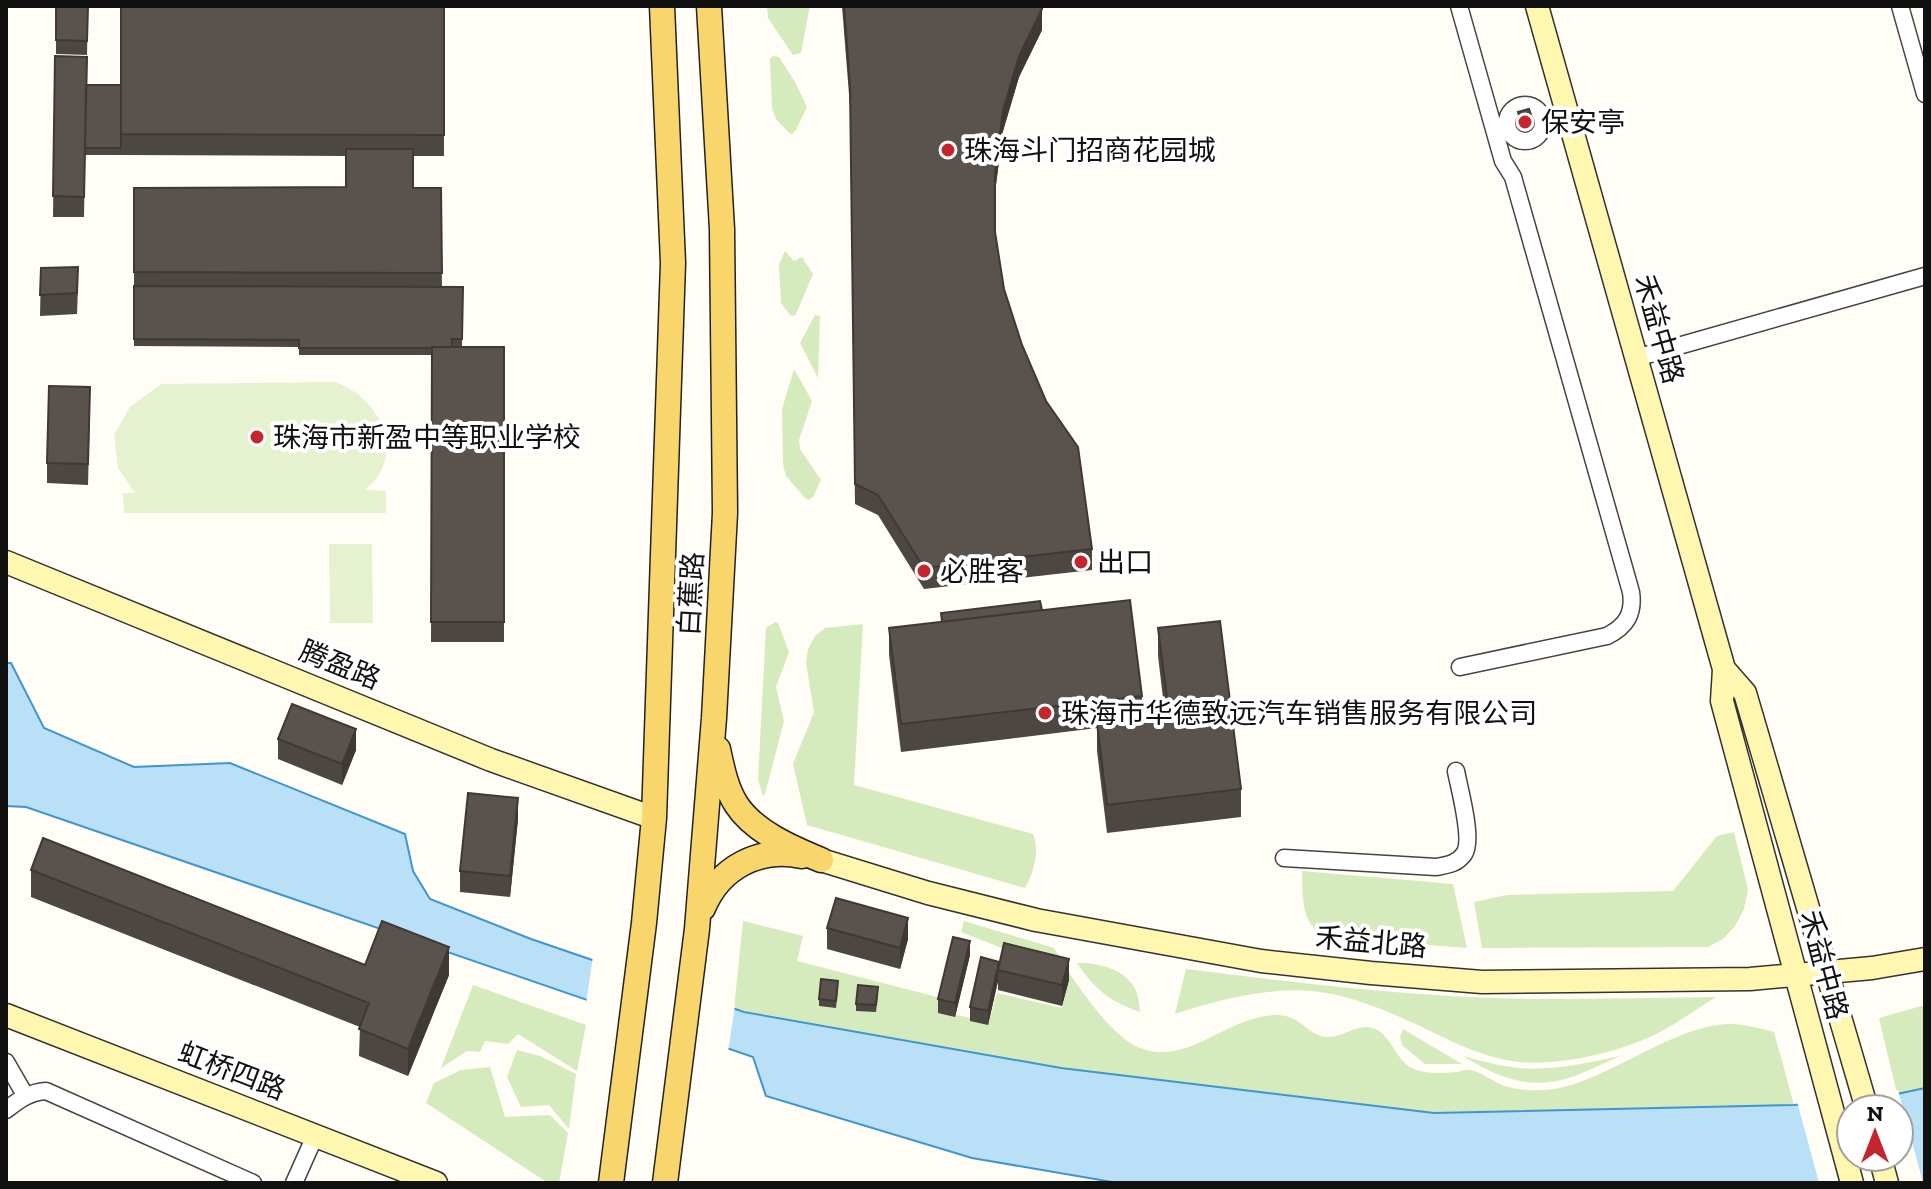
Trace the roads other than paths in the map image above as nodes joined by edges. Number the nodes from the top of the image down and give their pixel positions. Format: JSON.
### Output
{"nodes":[{"id":1,"x":662,"y":6,"type":"edge"},
{"id":2,"x":709,"y":6,"type":"edge"},
{"id":3,"x":1459,"y":6,"type":"edge"},
{"id":4,"x":1537,"y":6,"type":"edge"},
{"id":5,"x":1900,"y":6,"type":"edge"},
{"id":6,"x":1925,"y":94,"type":"edge"},
{"id":7,"x":1567,"y":112,"type":"junction"},
{"id":8,"x":1543,"y":118,"type":"junction"},
{"id":9,"x":1501,"y":129,"type":"junction"},
{"id":10,"x":1925,"y":276,"type":"edge"},
{"id":11,"x":1636,"y":358,"type":"junction"},
{"id":12,"x":6,"y":562,"type":"edge"},
{"id":13,"x":1460,"y":667,"type":"dead end"},
{"id":14,"x":1724,"y":669,"type":"junction"},
{"id":15,"x":714,"y":718,"type":"junction"},
{"id":16,"x":1456,"y":771,"type":"dead end"},
{"id":17,"x":654,"y":818,"type":"junction"},
{"id":18,"x":1284,"y":858,"type":"dead end"},
{"id":19,"x":821,"y":860,"type":"junction"},
{"id":20,"x":697,"y":929,"type":"junction"},
{"id":21,"x":1925,"y":959,"type":"edge"},
{"id":22,"x":1828,"y":972,"type":"junction"},
{"id":23,"x":1796,"y":975,"type":"junction"},
{"id":24,"x":6,"y":1015,"type":"edge"},
{"id":25,"x":6,"y":1062,"type":"edge"},
{"id":26,"x":1863,"y":1093,"type":"edge"},
{"id":27,"x":25,"y":1095,"type":"junction"},
{"id":28,"x":6,"y":1110,"type":"edge"},
{"id":29,"x":315,"y":1136,"type":"junction"},
{"id":30,"x":253,"y":1183,"type":"edge"},
{"id":31,"x":294,"y":1183,"type":"edge"},
{"id":32,"x":436,"y":1183,"type":"edge"},
{"id":33,"x":611,"y":1183,"type":"edge"},
{"id":34,"x":665,"y":1183,"type":"edge"},
{"id":35,"x":1852,"y":1183,"type":"edge"}],
"edges":[{"from":1,"to":17,"type":"main road","name":"白蕉路"},
{"from":2,"to":15,"type":"main road","name":"白蕉路"},
{"from":3,"to":9,"type":"street"},
{"from":4,"to":7,"type":"street","name":"禾益中路"},
{"from":5,"to":6,"type":"street"},
{"from":7,"to":8,"type":"street"},
{"from":7,"to":11,"type":"street","name":"禾益中路"},
{"from":8,"to":9,"type":"street"},
{"from":8,"to":9,"type":"street"},
{"from":9,"to":13,"type":"street"},
{"from":10,"to":11,"type":"street"},
{"from":11,"to":14,"type":"street","name":"禾益中路"},
{"from":12,"to":17,"type":"street","name":"腾盈路"},
{"from":14,"to":22,"type":"street","name":"禾益中路"},
{"from":14,"to":23,"type":"street","name":"禾益中路"},
{"from":15,"to":19,"type":"main road"},
{"from":15,"to":20,"type":"main road","name":"白蕉路"},
{"from":16,"to":18,"type":"street"},
{"from":17,"to":33,"type":"main road","name":"白蕉路"},
{"from":19,"to":20,"type":"main road"},
{"from":19,"to":23,"type":"street","name":"禾益北路"},
{"from":20,"to":34,"type":"main road","name":"白蕉路"},
{"from":21,"to":22,"type":"street","name":"禾益北路"},
{"from":22,"to":23,"type":"street","name":"禾益北路"},
{"from":22,"to":26,"type":"street","name":"禾益中路"},
{"from":23,"to":35,"type":"street","name":"禾益中路"},
{"from":24,"to":29,"type":"street","name":"虹桥四路"},
{"from":25,"to":27,"type":"street"},
{"from":27,"to":28,"type":"street"},
{"from":27,"to":30,"type":"street"},
{"from":29,"to":31,"type":"street"},
{"from":29,"to":32,"type":"street","name":"虹桥四路"}]}
